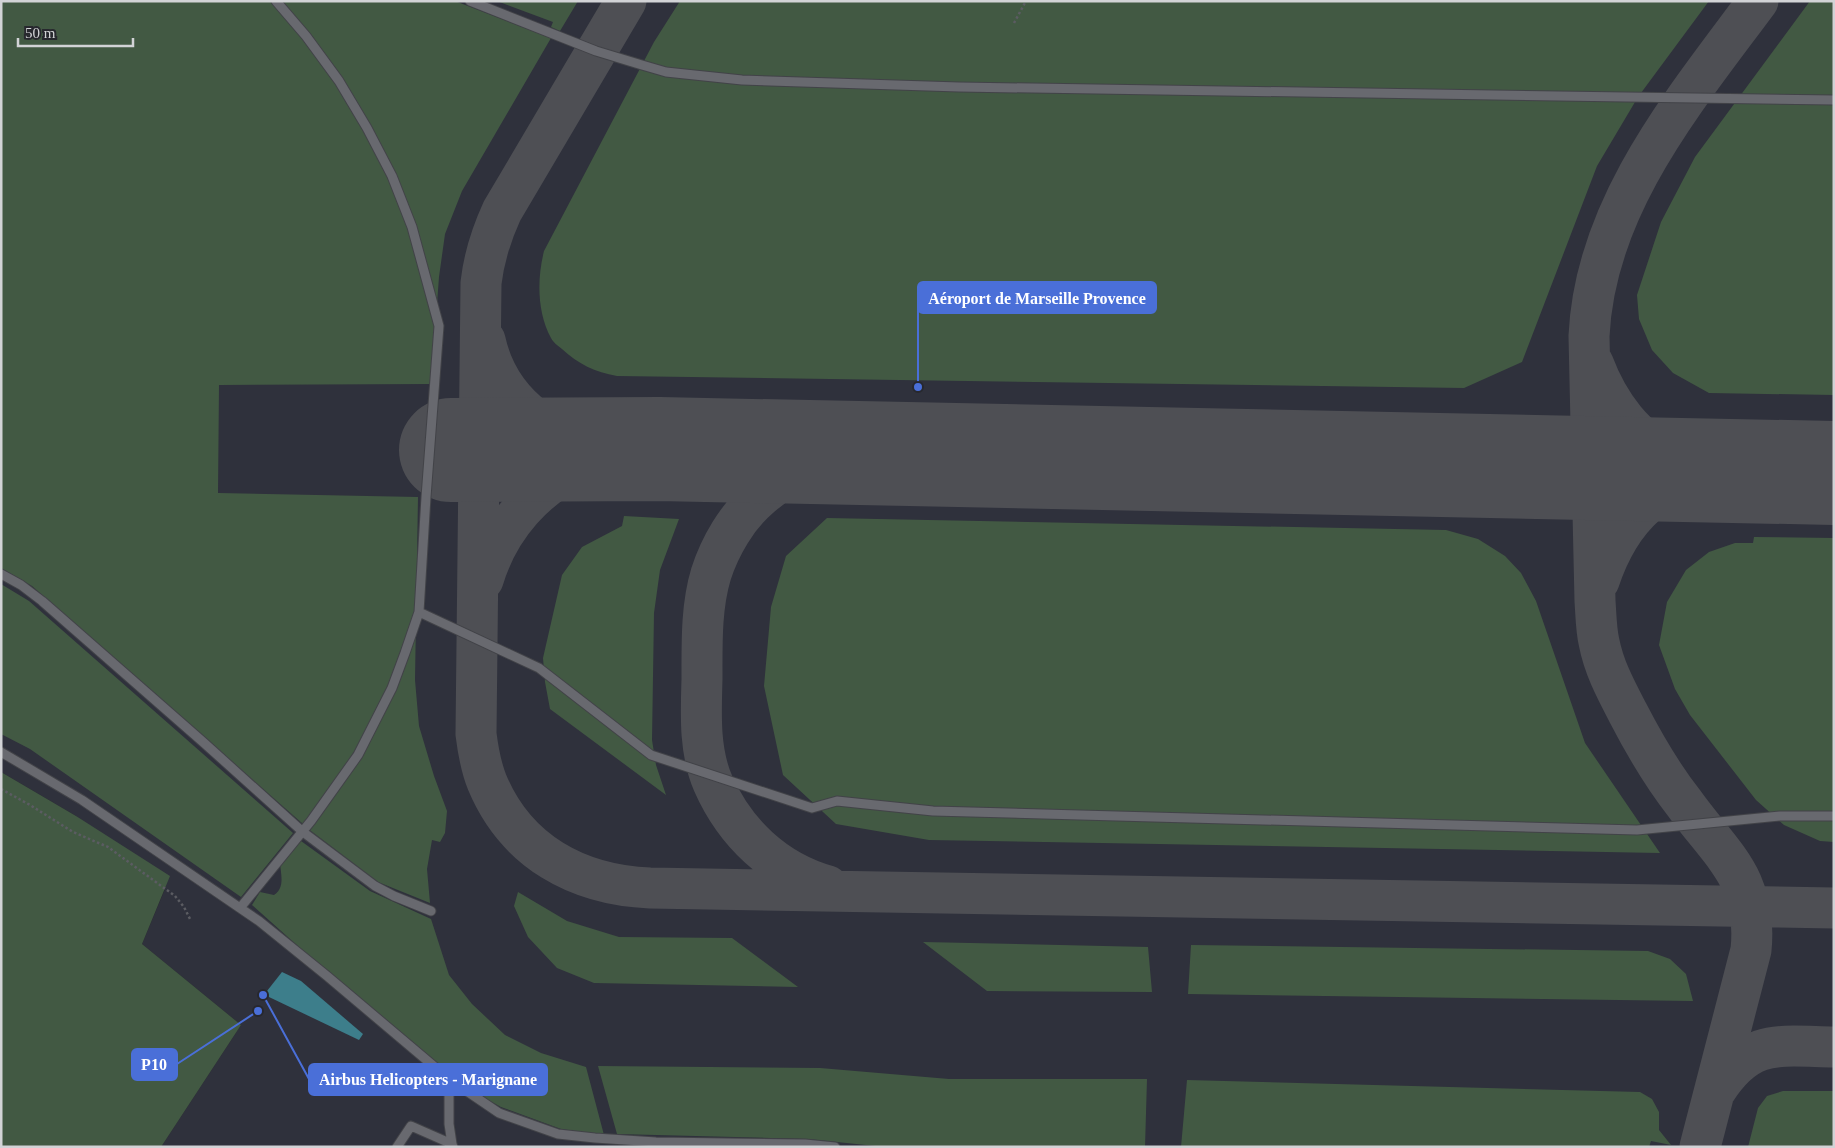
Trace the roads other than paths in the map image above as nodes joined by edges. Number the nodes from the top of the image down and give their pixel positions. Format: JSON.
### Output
{"nodes":[{"id":1,"x":276,"y":1,"type":"edge"},
{"id":2,"x":470,"y":1,"type":"edge"},
{"id":3,"x":1834,"y":100,"type":"edge"},
{"id":4,"x":1,"y":574,"type":"edge"},
{"id":5,"x":419,"y":612,"type":"junction"},
{"id":6,"x":1,"y":752,"type":"edge"},
{"id":7,"x":1834,"y":816,"type":"edge"},
{"id":8,"x":303,"y":832,"type":"junction"},
{"id":9,"x":240,"y":908,"type":"junction"},
{"id":10,"x":431,"y":911,"type":"dead end"},
{"id":11,"x":449,"y":1079,"type":"junction"},
{"id":12,"x":453,"y":1145,"type":"edge"},
{"id":13,"x":397,"y":1147,"type":"edge"},
{"id":14,"x":835,"y":1147,"type":"edge"}],
"edges":[{"from":1,"to":5,"type":"lane"},
{"from":2,"to":3,"type":"lane"},
{"from":4,"to":8,"type":"lane"},
{"from":5,"to":7,"type":"lane"},
{"from":5,"to":8,"type":"lane"},
{"from":6,"to":9,"type":"lane"},
{"from":8,"to":9,"type":"lane"},
{"from":8,"to":10,"type":"lane"},
{"from":9,"to":11,"type":"lane"},
{"from":11,"to":12,"type":"lane"},
{"from":11,"to":14,"type":"lane"},
{"from":12,"to":13,"type":"lane"}]}
